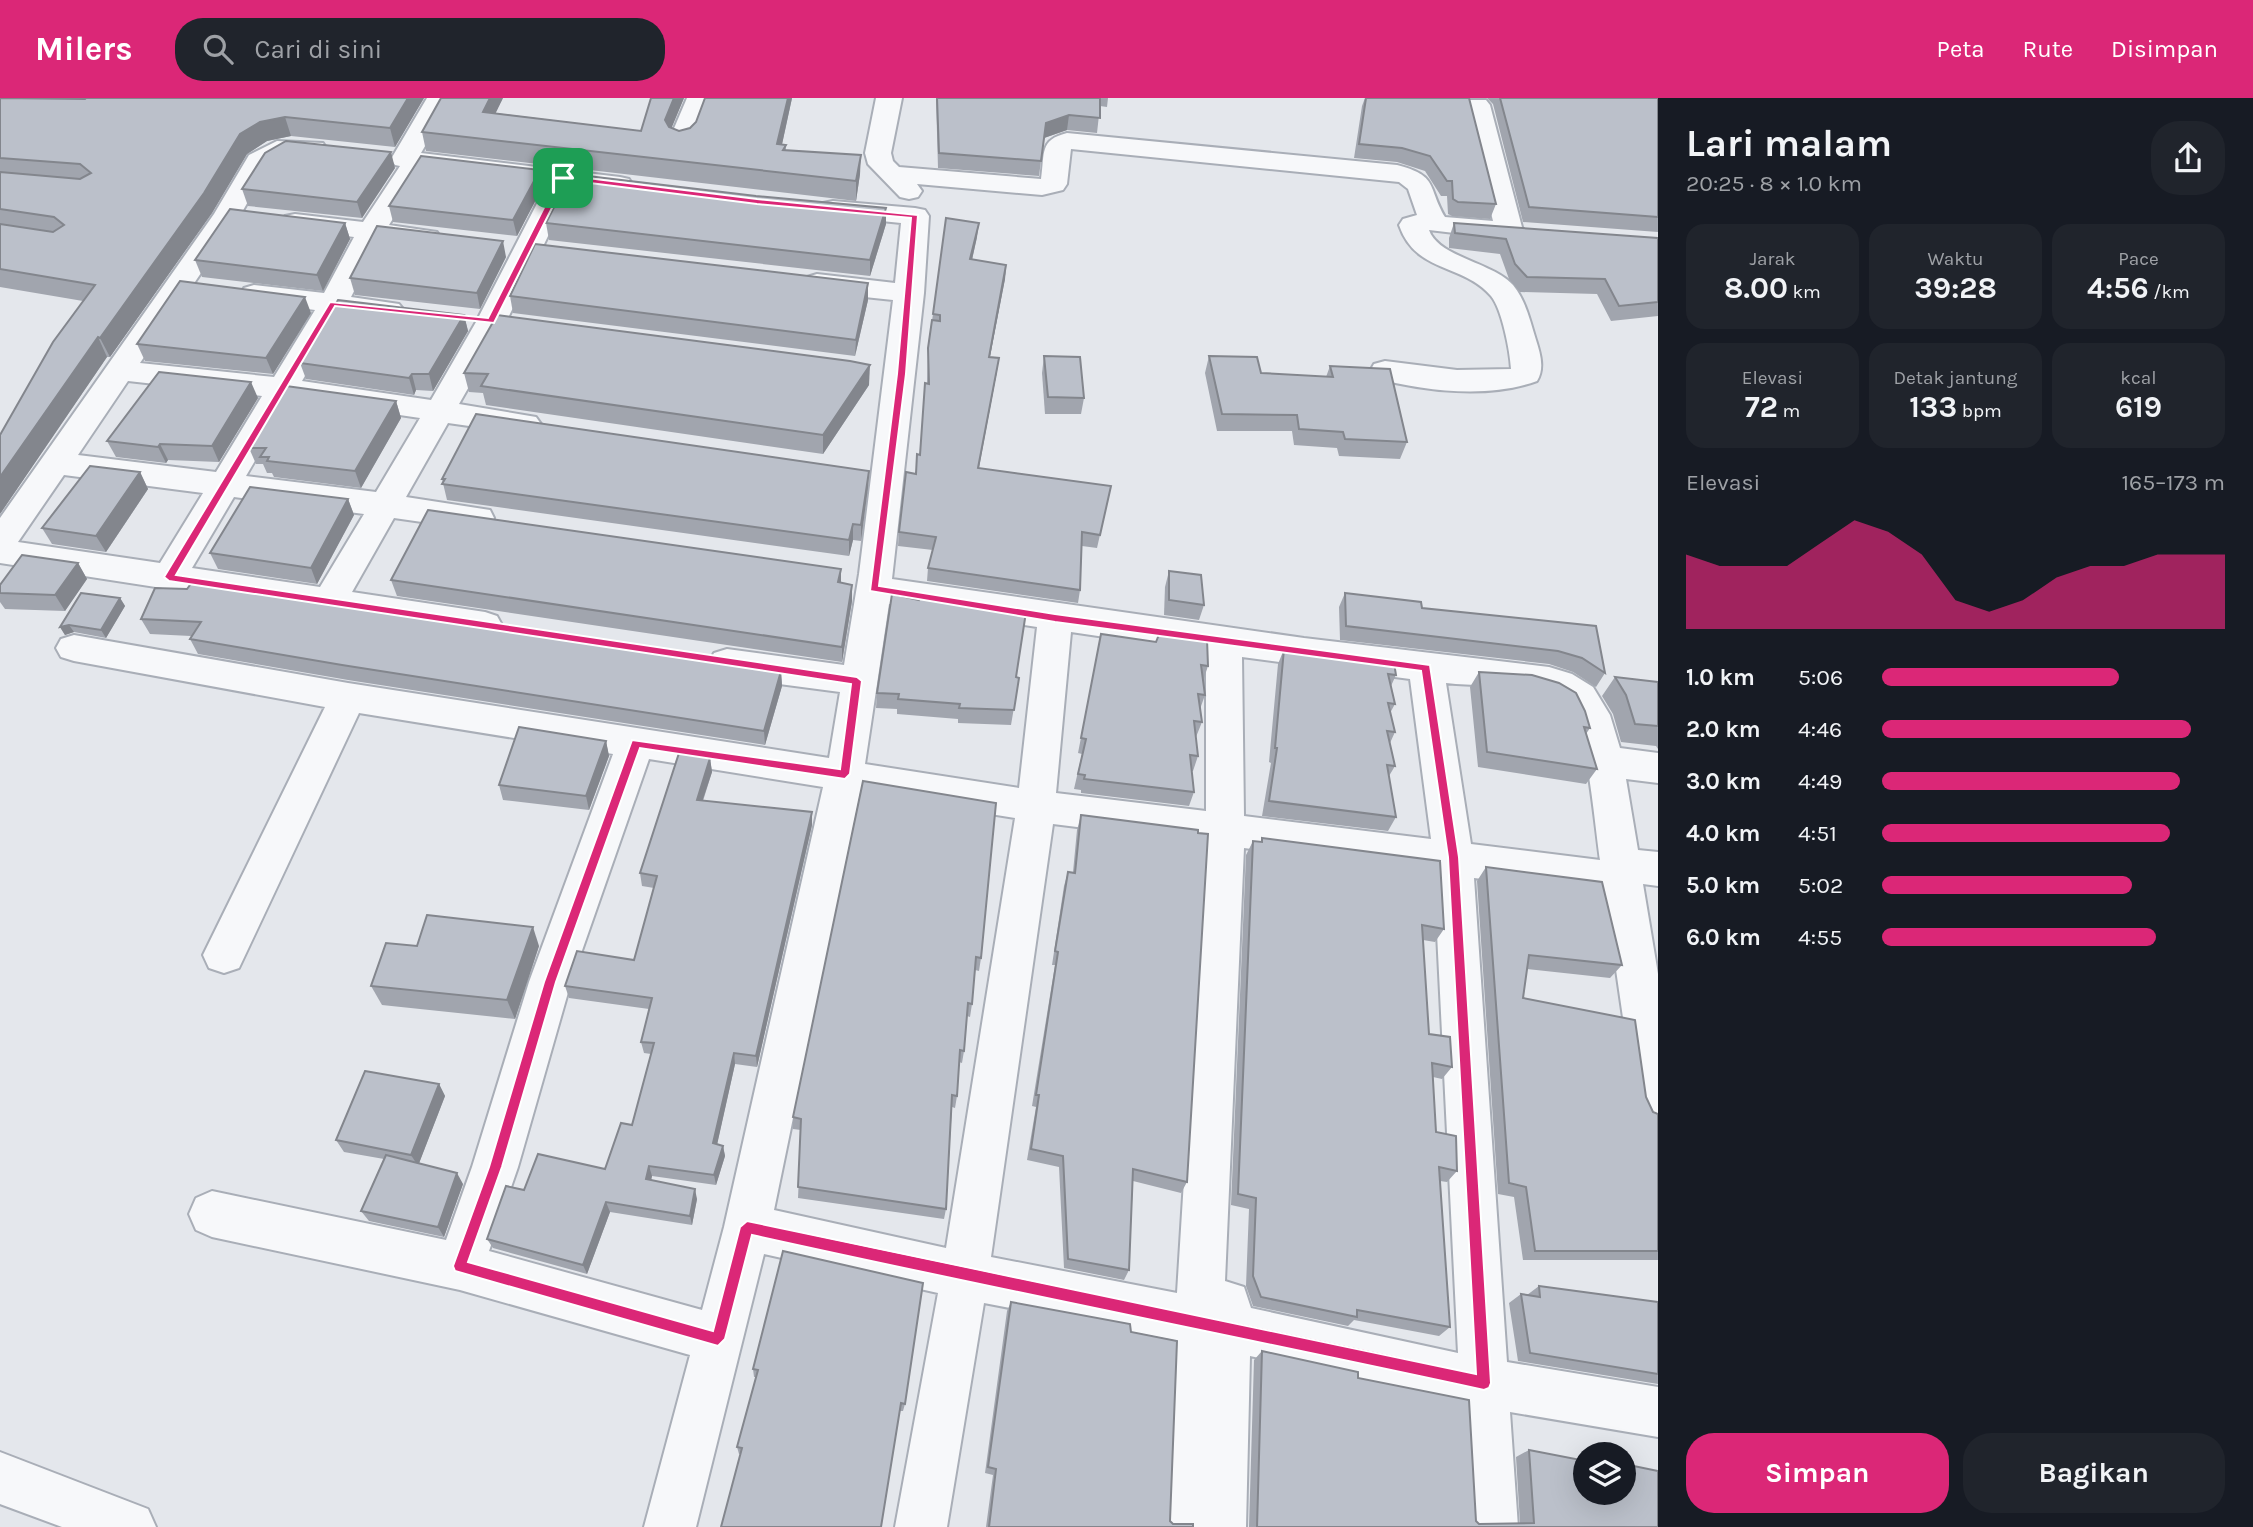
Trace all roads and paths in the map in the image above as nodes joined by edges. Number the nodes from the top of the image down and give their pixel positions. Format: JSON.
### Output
{"nodes":[{"id":1,"x":440,"y":98,"type":"edge"},
{"id":2,"x":700,"y":98,"type":"edge"},
{"id":3,"x":889,"y":98,"type":"edge"},
{"id":4,"x":1477,"y":105,"type":"dead end"},
{"id":5,"x":682,"y":140,"type":"edge"},
{"id":6,"x":340,"y":152,"type":"edge"},
{"id":7,"x":400,"y":158,"type":"junction"},
{"id":8,"x":891,"y":174,"type":"junction"},
{"id":9,"x":563,"y":178,"type":"junction"},
{"id":10,"x":646,"y":188,"type":"edge"},
{"id":11,"x":796,"y":205,"type":"edge"},
{"id":12,"x":915,"y":216,"type":"junction"},
{"id":13,"x":249,"y":217,"type":"junction"},
{"id":14,"x":1431,"y":219,"type":"junction"},
{"id":15,"x":372,"y":231,"type":"junction"},
{"id":16,"x":1509,"y":231,"type":"junction"},
{"id":17,"x":1536,"y":233,"type":"edge"},
{"id":18,"x":450,"y":241,"type":"edge"},
{"id":19,"x":787,"y":279,"type":"edge"},
{"id":20,"x":204,"y":289,"type":"junction"},
{"id":21,"x":910,"y":293,"type":"junction"},
{"id":22,"x":333,"y":303,"type":"junction"},
{"id":23,"x":412,"y":313,"type":"edge"},
{"id":24,"x":121,"y":371,"type":"junction"},
{"id":25,"x":1385,"y":371,"type":"edge"},
{"id":26,"x":283,"y":388,"type":"junction"},
{"id":27,"x":439,"y":411,"type":"junction"},
{"id":28,"x":548,"y":427,"type":"edge"},
{"id":29,"x":56,"y":463,"type":"junction"},
{"id":30,"x":226,"y":483,"type":"junction"},
{"id":31,"x":385,"y":505,"type":"junction"},
{"id":32,"x":508,"y":523,"type":"edge"},
{"id":33,"x":0,"y":543,"type":"edge"},
{"id":34,"x":0,"y":551,"type":"edge"},
{"id":35,"x":169,"y":577,"type":"junction"},
{"id":36,"x":866,"y":578,"type":"junction"},
{"id":37,"x":329,"y":602,"type":"junction"},
{"id":38,"x":1055,"y":618,"type":"junction"},
{"id":39,"x":521,"y":631,"type":"edge"},
{"id":40,"x":1236,"y":642,"type":"junction"},
{"id":41,"x":74,"y":648,"type":"dead end"},
{"id":42,"x":699,"y":658,"type":"edge"},
{"id":43,"x":1426,"y":668,"type":"junction"},
{"id":44,"x":857,"y":681,"type":"junction"},
{"id":45,"x":348,"y":697,"type":"junction"},
{"id":46,"x":636,"y":743,"type":"junction"},
{"id":47,"x":1604,"y":761,"type":"junction"},
{"id":48,"x":1658,"y":768,"type":"edge"},
{"id":49,"x":845,"y":774,"type":"junction"},
{"id":50,"x":1036,"y":806,"type":"junction"},
{"id":51,"x":1235,"y":831,"type":"junction"},
{"id":52,"x":1453,"y":857,"type":"junction"},
{"id":53,"x":1635,"y":872,"type":"edge"},
{"id":54,"x":224,"y":956,"type":"dead end"},
{"id":55,"x":1649,"y":982,"type":"edge"},
{"id":56,"x":1658,"y":1107,"type":"edge"},
{"id":57,"x":212,"y":1214,"type":"dead end"},
{"id":58,"x":747,"y":1227,"type":"junction"},
{"id":59,"x":460,"y":1266,"type":"junction"},
{"id":60,"x":965,"y":1276,"type":"junction"},
{"id":61,"x":1213,"y":1324,"type":"junction"},
{"id":62,"x":718,"y":1339,"type":"junction"},
{"id":63,"x":1484,"y":1383,"type":"junction"},
{"id":64,"x":1658,"y":1412,"type":"edge"},
{"id":65,"x":0,"y":1478,"type":"edge"},
{"id":66,"x":130,"y":1527,"type":"edge"},
{"id":67,"x":670,"y":1527,"type":"edge"},
{"id":68,"x":921,"y":1527,"type":"edge"},
{"id":69,"x":1192,"y":1527,"type":"edge"},
{"id":70,"x":1220,"y":1527,"type":"edge"},
{"id":71,"x":1492,"y":1527,"type":"edge"}],
"edges":[{"from":1,"to":7,"type":"street"},
{"from":2,"to":5,"type":"street"},
{"from":3,"to":8,"type":"street"},
{"from":4,"to":16,"type":"street"},
{"from":6,"to":13,"type":"street"},
{"from":7,"to":9,"type":"street"},
{"from":7,"to":15,"type":"street"},
{"from":8,"to":12,"type":"street"},
{"from":8,"to":14,"type":"street"},
{"from":9,"to":10,"type":"street"},
{"from":9,"to":27,"type":"street"},
{"from":11,"to":12,"type":"street"},
{"from":12,"to":21,"type":"street"},
{"from":13,"to":15,"type":"street"},
{"from":13,"to":20,"type":"street"},
{"from":14,"to":16,"type":"street"},
{"from":14,"to":25,"type":"street"},
{"from":15,"to":18,"type":"street"},
{"from":15,"to":22,"type":"street"},
{"from":16,"to":17,"type":"street"},
{"from":19,"to":21,"type":"street"},
{"from":20,"to":22,"type":"street"},
{"from":20,"to":24,"type":"street"},
{"from":21,"to":36,"type":"street"},
{"from":22,"to":23,"type":"street"},
{"from":22,"to":26,"type":"street"},
{"from":24,"to":26,"type":"street"},
{"from":24,"to":29,"type":"street"},
{"from":26,"to":27,"type":"street"},
{"from":26,"to":30,"type":"street"},
{"from":27,"to":28,"type":"street"},
{"from":27,"to":31,"type":"street"},
{"from":29,"to":30,"type":"street"},
{"from":29,"to":33,"type":"street"},
{"from":30,"to":31,"type":"street"},
{"from":30,"to":35,"type":"street"},
{"from":31,"to":32,"type":"street"},
{"from":31,"to":37,"type":"street"},
{"from":34,"to":35,"type":"street"},
{"from":35,"to":37,"type":"street"},
{"from":36,"to":38,"type":"street"},
{"from":36,"to":44,"type":"street"},
{"from":37,"to":39,"type":"street"},
{"from":38,"to":40,"type":"street"},
{"from":38,"to":50,"type":"street"},
{"from":40,"to":43,"type":"street"},
{"from":40,"to":51,"type":"street"},
{"from":41,"to":45,"type":"street"},
{"from":42,"to":44,"type":"street"},
{"from":43,"to":47,"type":"street"},
{"from":43,"to":52,"type":"street"},
{"from":44,"to":49,"type":"street"},
{"from":45,"to":46,"type":"street"},
{"from":45,"to":54,"type":"street"},
{"from":46,"to":49,"type":"street"},
{"from":46,"to":59,"type":"street"},
{"from":47,"to":48,"type":"street"},
{"from":47,"to":53,"type":"street"},
{"from":49,"to":50,"type":"street"},
{"from":49,"to":58,"type":"street"},
{"from":50,"to":51,"type":"street"},
{"from":50,"to":60,"type":"street"},
{"from":51,"to":52,"type":"street"},
{"from":51,"to":61,"type":"street"},
{"from":52,"to":53,"type":"street"},
{"from":52,"to":63,"type":"street"},
{"from":53,"to":55,"type":"street"},
{"from":55,"to":56,"type":"street"},
{"from":57,"to":59,"type":"street"},
{"from":58,"to":60,"type":"street"},
{"from":58,"to":62,"type":"street"},
{"from":59,"to":62,"type":"street"},
{"from":60,"to":61,"type":"street"},
{"from":60,"to":68,"type":"street"},
{"from":61,"to":63,"type":"street"},
{"from":61,"to":69,"type":"street"},
{"from":61,"to":70,"type":"street"},
{"from":62,"to":67,"type":"street"},
{"from":63,"to":64,"type":"street"},
{"from":63,"to":71,"type":"street"},
{"from":65,"to":66,"type":"street"}]}
